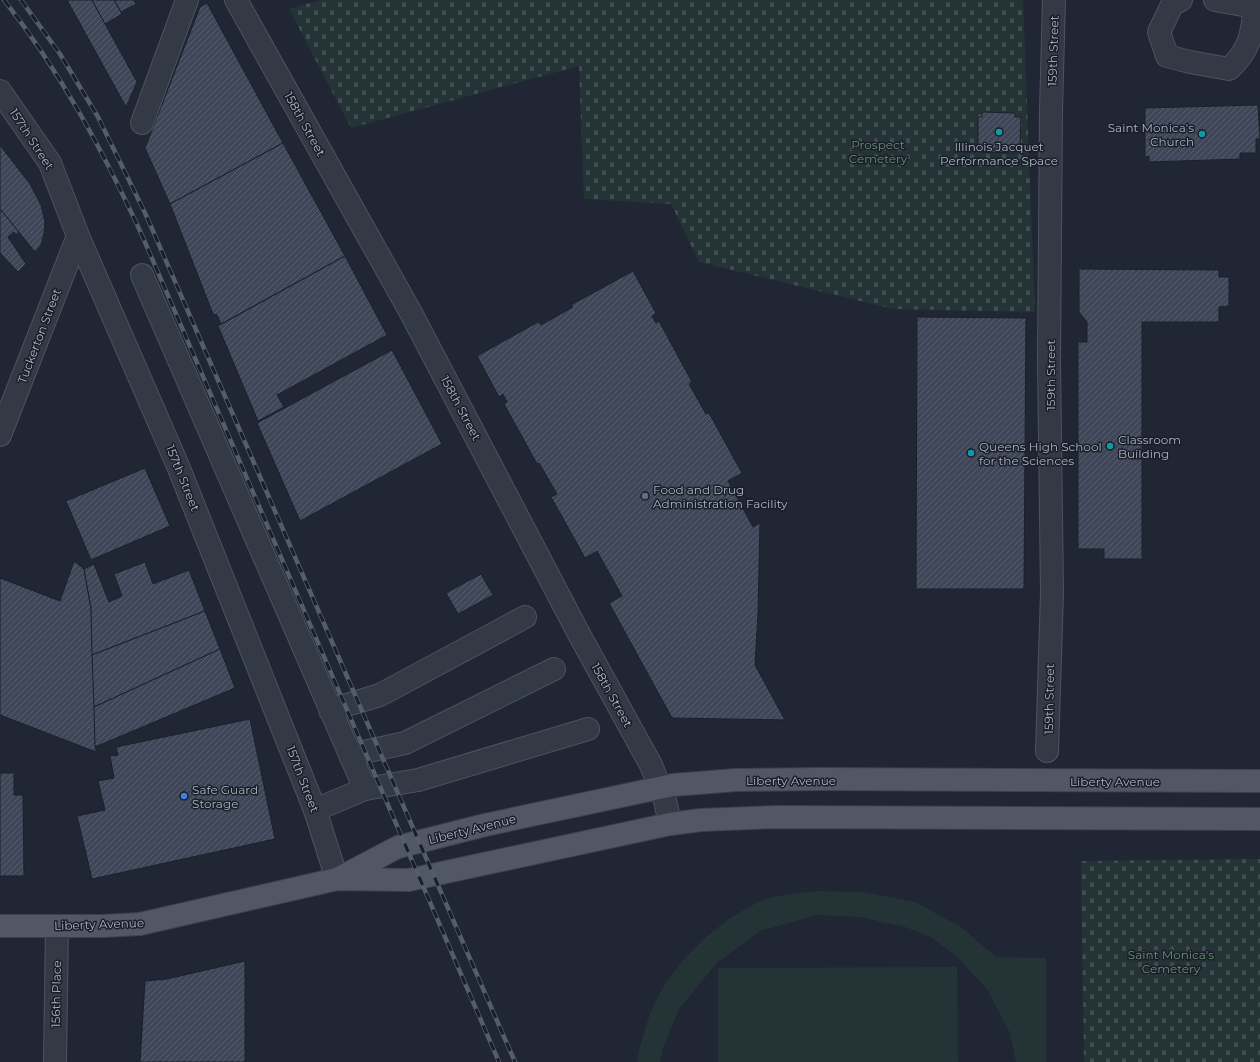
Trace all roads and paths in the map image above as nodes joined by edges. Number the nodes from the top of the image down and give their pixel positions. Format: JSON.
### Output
{"nodes":[{"id":1,"x":187,"y":0,"type":"edge"},
{"id":2,"x":236,"y":0,"type":"edge"},
{"id":3,"x":1054,"y":0,"type":"edge"},
{"id":4,"x":1181,"y":0,"type":"edge"},
{"id":5,"x":1215,"y":0,"type":"edge"},
{"id":6,"x":1257,"y":8,"type":"edge"},
{"id":7,"x":0,"y":91,"type":"edge"},
{"id":8,"x":142,"y":123,"type":"dead end"},
{"id":9,"x":78,"y":236,"type":"junction"},
{"id":10,"x":142,"y":275,"type":"dead end"},
{"id":11,"x":0,"y":435,"type":"edge"},
{"id":12,"x":525,"y":617,"type":"dead end"},
{"id":13,"x":554,"y":669,"type":"dead end"},
{"id":14,"x":330,"y":710,"type":"junction"},
{"id":15,"x":588,"y":729,"type":"dead end"},
{"id":16,"x":1047,"y":750,"type":"dead end"},
{"id":17,"x":350,"y":756,"type":"junction"},
{"id":18,"x":1260,"y":781,"type":"edge"},
{"id":19,"x":660,"y":787,"type":"junction"},
{"id":20,"x":364,"y":789,"type":"junction"},
{"id":21,"x":315,"y":810,"type":"junction"},
{"id":22,"x":1260,"y":819,"type":"edge"},
{"id":23,"x":670,"y":824,"type":"junction"},
{"id":24,"x":337,"y":879,"type":"junction"},
{"id":25,"x":0,"y":926,"type":"edge"},
{"id":26,"x":57,"y":926,"type":"junction"},
{"id":27,"x":55,"y":1062,"type":"edge"}],
"edges":[{"from":1,"to":8,"type":"street"},
{"from":2,"to":19,"type":"street","name":"158th Street"},
{"from":3,"to":16,"type":"street","name":"159th Street"},
{"from":4,"to":6,"type":"street"},
{"from":5,"to":6,"type":"street"},
{"from":7,"to":9,"type":"street","name":"157th Street"},
{"from":9,"to":11,"type":"street","name":"Tuckerton Street"},
{"from":9,"to":21,"type":"street","name":"157th Street"},
{"from":10,"to":14,"type":"street"},
{"from":12,"to":14,"type":"street"},
{"from":13,"to":17,"type":"street"},
{"from":14,"to":17,"type":"street"},
{"from":15,"to":20,"type":"street"},
{"from":17,"to":20,"type":"street"},
{"from":18,"to":19,"type":"main road","name":"Liberty Avenue"},
{"from":19,"to":23,"type":"street","name":"158th Street"},
{"from":19,"to":24,"type":"main road","name":"Liberty Avenue"},
{"from":20,"to":21,"type":"street"},
{"from":21,"to":24,"type":"street","name":"157th Street"},
{"from":22,"to":23,"type":"main road","name":"Liberty Avenue"},
{"from":23,"to":24,"type":"main road","name":"Liberty Avenue"},
{"from":24,"to":26,"type":"main road","name":"Liberty Avenue"},
{"from":25,"to":26,"type":"main road","name":"Liberty Avenue"},
{"from":26,"to":27,"type":"street","name":"156th Place"}]}
